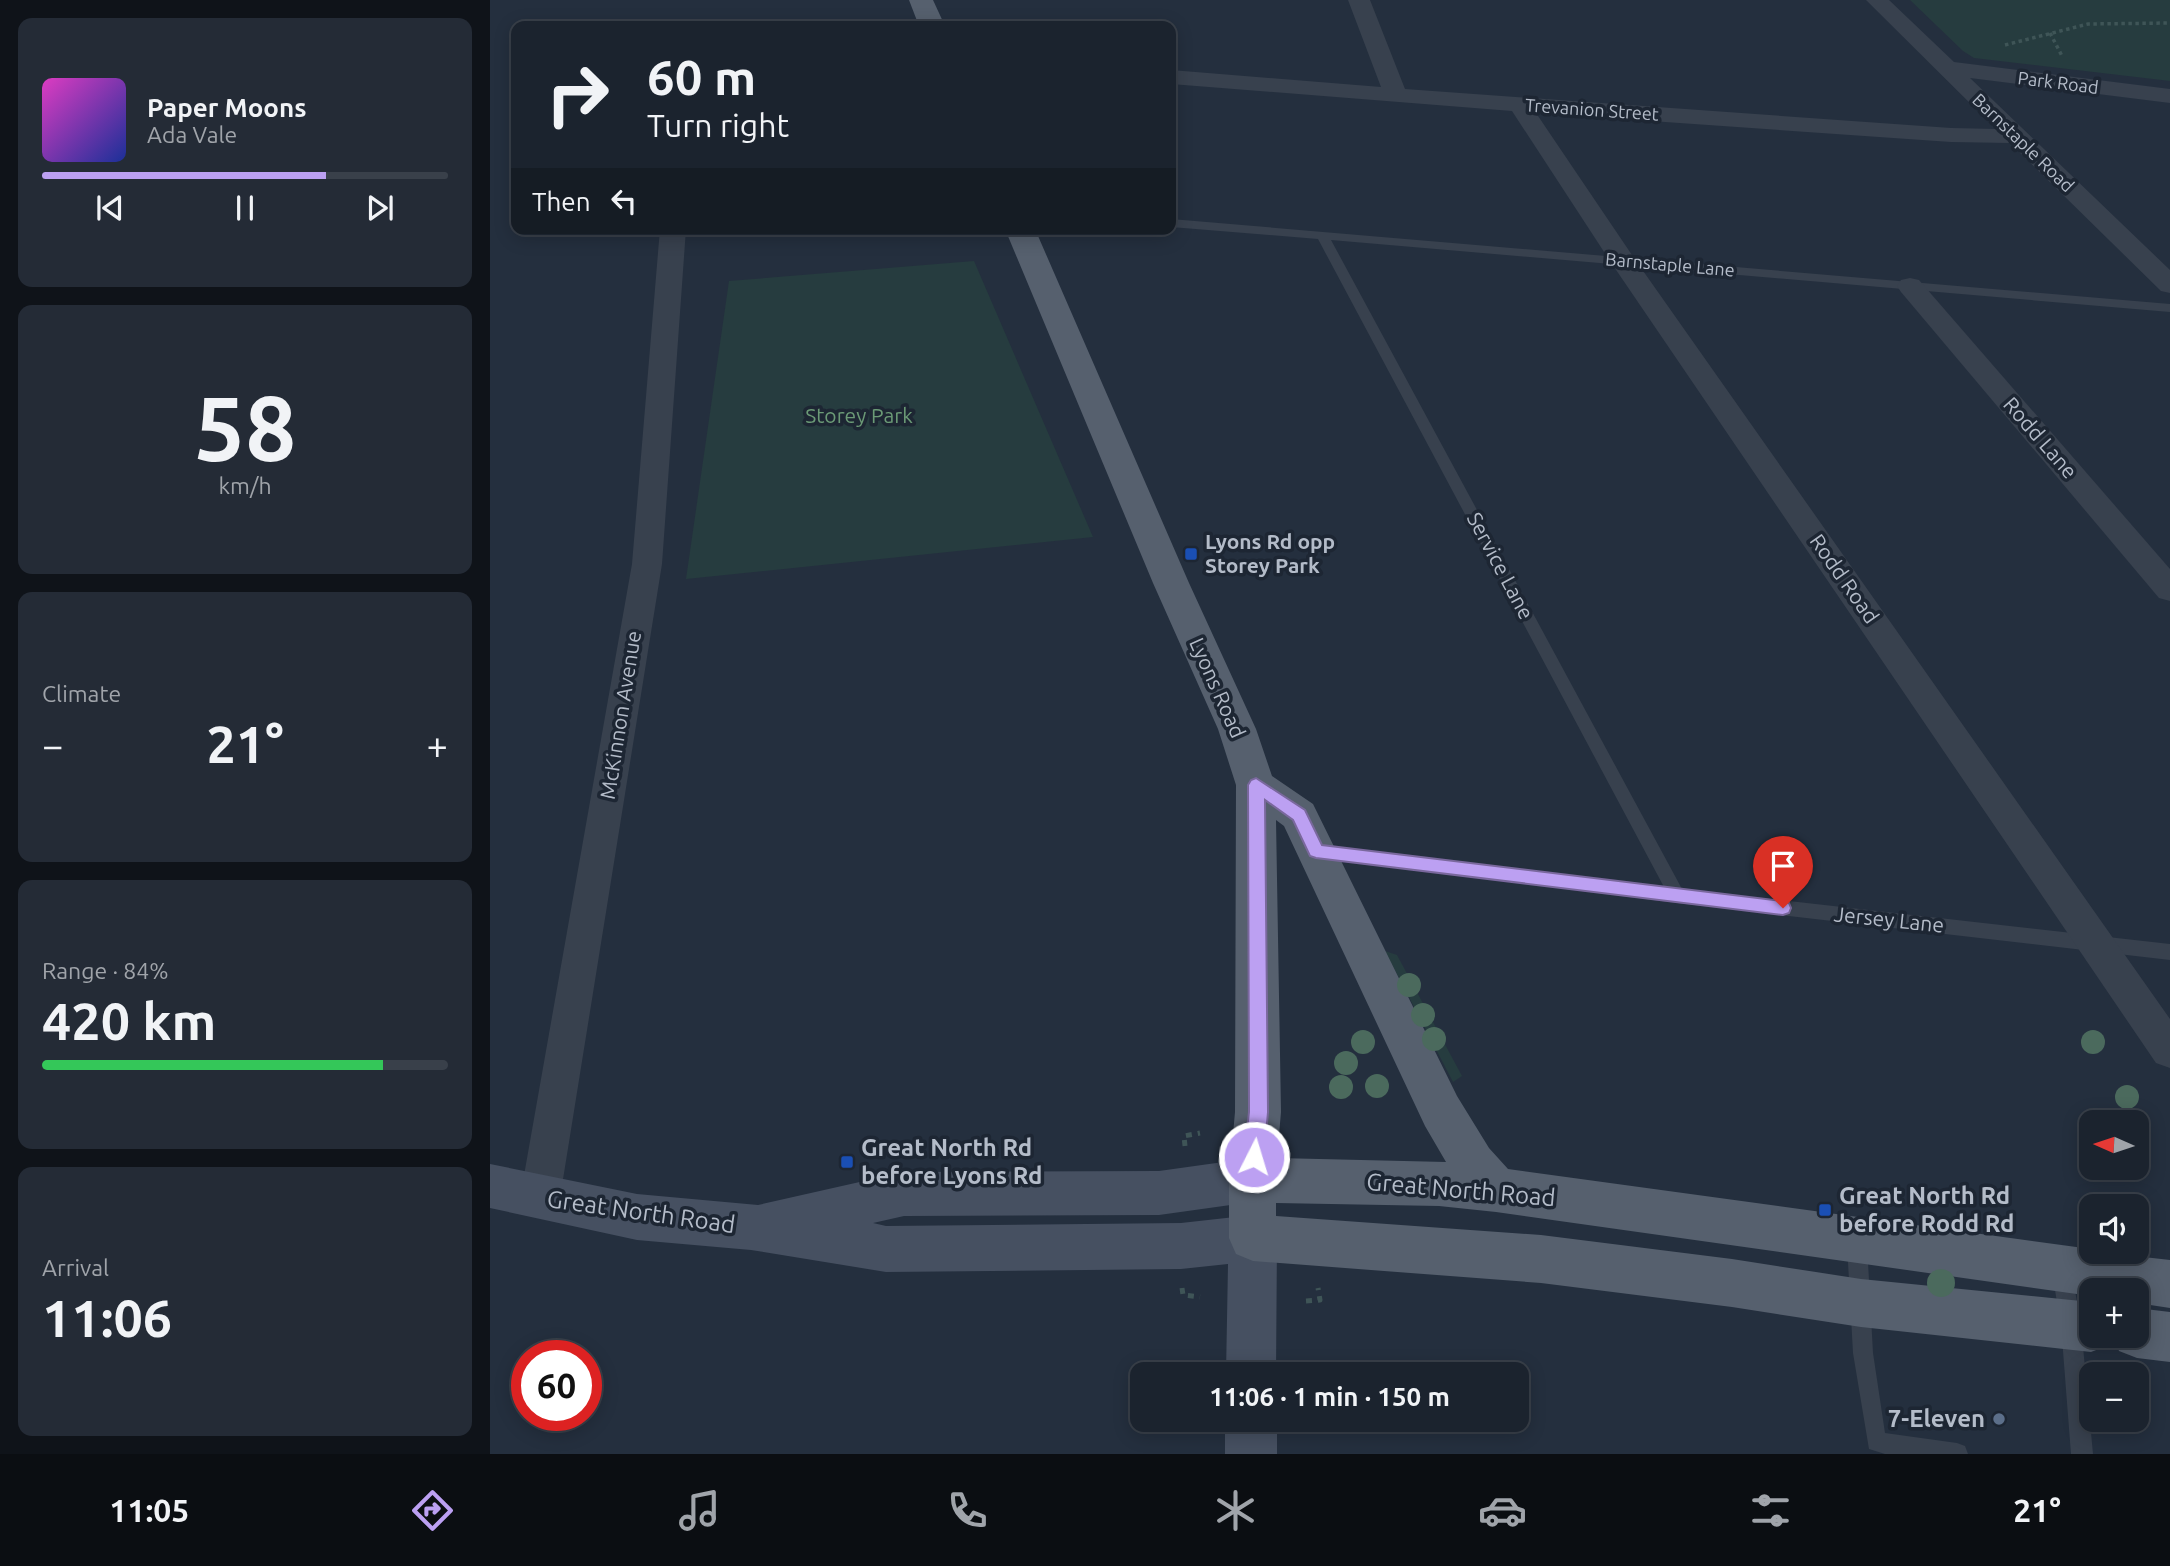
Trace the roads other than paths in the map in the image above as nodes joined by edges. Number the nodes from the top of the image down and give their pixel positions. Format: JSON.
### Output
{"nodes":[{"id":1,"x":921,"y":0,"type":"edge"},
{"id":2,"x":1359,"y":0,"type":"edge"},
{"id":3,"x":1877,"y":0,"type":"edge"},
{"id":4,"x":930,"y":21,"type":"edge"},
{"id":5,"x":1947,"y":68,"type":"junction"},
{"id":6,"x":1176,"y":77,"type":"edge"},
{"id":7,"x":1395,"y":94,"type":"junction"},
{"id":8,"x":2170,"y":96,"type":"edge"},
{"id":9,"x":1519,"y":105,"type":"junction"},
{"id":10,"x":2014,"y":136,"type":"junction"},
{"id":11,"x":1176,"y":223,"type":"edge"},
{"id":12,"x":673,"y":235,"type":"edge"},
{"id":13,"x":1023,"y":235,"type":"edge"},
{"id":14,"x":1322,"y":235,"type":"junction"},
{"id":15,"x":1623,"y":261,"type":"junction"},
{"id":16,"x":2170,"y":285,"type":"edge"},
{"id":17,"x":1910,"y":286,"type":"junction"},
{"id":18,"x":2170,"y":308,"type":"edge"},
{"id":19,"x":2170,"y":590,"type":"edge"},
{"id":20,"x":1256,"y":785,"type":"junction"},
{"id":21,"x":1316,"y":851,"type":"junction"},
{"id":22,"x":1677,"y":896,"type":"junction"},
{"id":23,"x":2096,"y":943,"type":"junction"},
{"id":24,"x":2170,"y":952,"type":"edge"},
{"id":25,"x":2170,"y":1051,"type":"edge"},
{"id":26,"x":1252,"y":1180,"type":"junction"},
{"id":27,"x":490,"y":1186,"type":"edge"},
{"id":28,"x":1496,"y":1190,"type":"junction"},
{"id":29,"x":540,"y":1198,"type":"junction"},
{"id":30,"x":751,"y":1227,"type":"junction"},
{"id":31,"x":1253,"y":1238,"type":"junction"},
{"id":32,"x":1857,"y":1238,"type":"junction"},
{"id":33,"x":2061,"y":1268,"type":"junction"},
{"id":34,"x":2170,"y":1284,"type":"edge"},
{"id":35,"x":1861,"y":1303,"type":"junction"},
{"id":36,"x":2079,"y":1320,"type":"edge"},
{"id":37,"x":2079,"y":1326,"type":"edge"},
{"id":38,"x":2149,"y":1334,"type":"edge"},
{"id":39,"x":2170,"y":1337,"type":"edge"},
{"id":40,"x":2081,"y":1348,"type":"edge"},
{"id":41,"x":1251,"y":1362,"type":"edge"},
{"id":42,"x":1251,"y":1432,"type":"edge"},
{"id":43,"x":1251,"y":1454,"type":"edge"},
{"id":44,"x":1957,"y":1454,"type":"edge"},
{"id":45,"x":2081,"y":1454,"type":"edge"}],
"edges":[{"from":1,"to":4,"type":"main road"},
{"from":2,"to":7,"type":"street"},
{"from":3,"to":5,"type":"street","name":"Barnstaple Road"},
{"from":5,"to":8,"type":"street","name":"Park Road"},
{"from":5,"to":10,"type":"street","name":"Barnstaple Road"},
{"from":6,"to":7,"type":"street","name":"Trevanion Street"},
{"from":7,"to":9,"type":"street","name":"Trevanion Street"},
{"from":9,"to":10,"type":"street","name":"Trevanion Street"},
{"from":9,"to":15,"type":"street","name":"Rodd Road"},
{"from":10,"to":16,"type":"street","name":"Barnstaple Road"},
{"from":11,"to":14,"type":"lane","name":"Barnstaple Lane"},
{"from":12,"to":29,"type":"street","name":"McKinnon Avenue"},
{"from":13,"to":20,"type":"main road","name":"Lyons Road"},
{"from":14,"to":15,"type":"lane","name":"Barnstaple Lane"},
{"from":14,"to":22,"type":"lane","name":"Service Lane"},
{"from":15,"to":17,"type":"lane","name":"Barnstaple Lane"},
{"from":15,"to":23,"type":"street","name":"Rodd Road"},
{"from":17,"to":18,"type":"lane","name":"Barnstaple Lane"},
{"from":17,"to":19,"type":"street","name":"Rodd Lane"},
{"from":20,"to":21,"type":"main road"},
{"from":20,"to":26,"type":"main road","name":"Lyons Road"},
{"from":21,"to":22,"type":"lane","name":"Jersey Lane"},
{"from":21,"to":28,"type":"main road"},
{"from":22,"to":23,"type":"lane","name":"Jersey Lane"},
{"from":23,"to":24,"type":"lane","name":"Jersey Lane"},
{"from":23,"to":25,"type":"street","name":"Rodd Road"},
{"from":26,"to":28,"type":"main road","name":"Great North Road"},
{"from":26,"to":30,"type":"main road","name":"Great North Road"},
{"from":26,"to":31,"type":"main road","name":"Lyons Road"},
{"from":27,"to":29,"type":"main road","name":"Great North Road"},
{"from":28,"to":32,"type":"main road","name":"Great North Road"},
{"from":29,"to":30,"type":"main road","name":"Great North Road"},
{"from":30,"to":31,"type":"main road","name":"Great North Road"},
{"from":31,"to":35,"type":"main road","name":"Great North Road"},
{"from":31,"to":41,"type":"main road"},
{"from":32,"to":33,"type":"main road","name":"Great North Road"},
{"from":32,"to":35,"type":"lane"},
{"from":33,"to":34,"type":"main road","name":"Great North Road"},
{"from":33,"to":36,"type":"lane"},
{"from":35,"to":37,"type":"main road","name":"Great North Road"},
{"from":35,"to":44,"type":"lane"},
{"from":38,"to":39,"type":"main road"},
{"from":40,"to":45,"type":"lane"},
{"from":42,"to":43,"type":"main road"}]}
